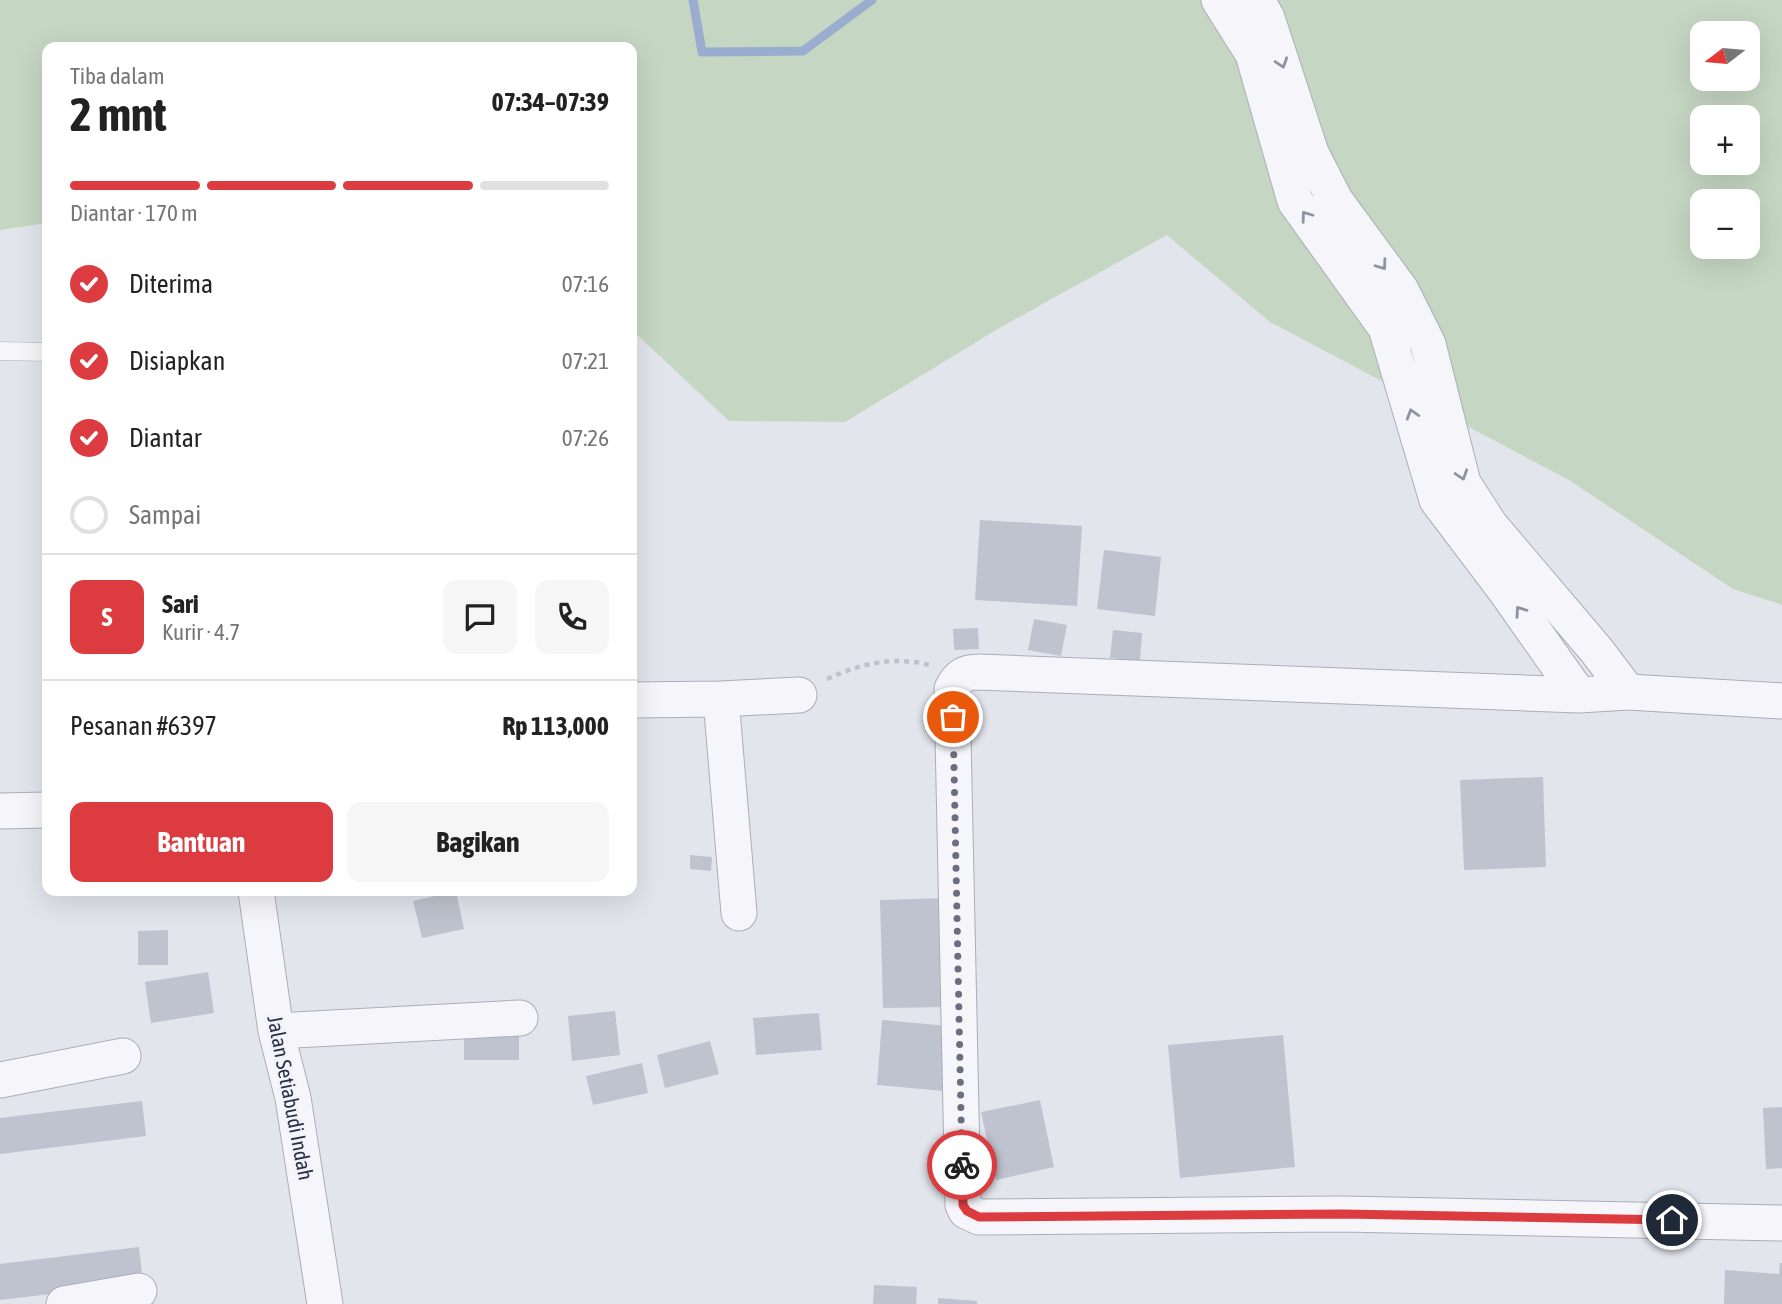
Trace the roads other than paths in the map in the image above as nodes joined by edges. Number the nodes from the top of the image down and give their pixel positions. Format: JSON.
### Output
{"nodes":[{"id":1,"x":1219,"y":0,"type":"edge"},
{"id":2,"x":1257,"y":0,"type":"edge"},
{"id":3,"x":0,"y":351,"type":"edge"},
{"id":4,"x":42,"y":352,"type":"edge"},
{"id":5,"x":1628,"y":692,"type":"junction"},
{"id":6,"x":799,"y":695,"type":"road end"},
{"id":7,"x":1578,"y":695,"type":"junction"},
{"id":8,"x":721,"y":699,"type":"junction"},
{"id":9,"x":637,"y":700,"type":"edge"},
{"id":10,"x":1782,"y":701,"type":"edge"},
{"id":11,"x":42,"y":810,"type":"edge"},
{"id":12,"x":0,"y":811,"type":"edge"},
{"id":13,"x":258,"y":896,"type":"edge"},
{"id":14,"x":739,"y":913,"type":"dead end"},
{"id":15,"x":520,"y":1018,"type":"dead end"},
{"id":16,"x":276,"y":1031,"type":"junction"},
{"id":17,"x":123,"y":1056,"type":"dead end"},
{"id":18,"x":0,"y":1080,"type":"edge"},
{"id":19,"x":1782,"y":1223,"type":"edge"},
{"id":20,"x":139,"y":1291,"type":"dead end"},
{"id":21,"x":64,"y":1304,"type":"edge"},
{"id":22,"x":325,"y":1304,"type":"edge"}],
"edges":[{"from":7,"to":1,"type":"street","one_way":true},
{"from":2,"to":5,"type":"street","one_way":true},
{"from":3,"to":4,"type":"lane"},
{"from":5,"to":7,"type":"street"},
{"from":5,"to":10,"type":"street"},
{"from":6,"to":8,"type":"street"},
{"from":7,"to":19,"type":"street"},
{"from":8,"to":9,"type":"street"},
{"from":8,"to":14,"type":"street"},
{"from":11,"to":12,"type":"street"},
{"from":13,"to":16,"type":"street","name":"Jalan Setiabudi Indah"},
{"from":15,"to":16,"type":"street"},
{"from":16,"to":22,"type":"street","name":"Jalan Setiabudi Indah"},
{"from":17,"to":18,"type":"street"},
{"from":20,"to":21,"type":"street"}]}
